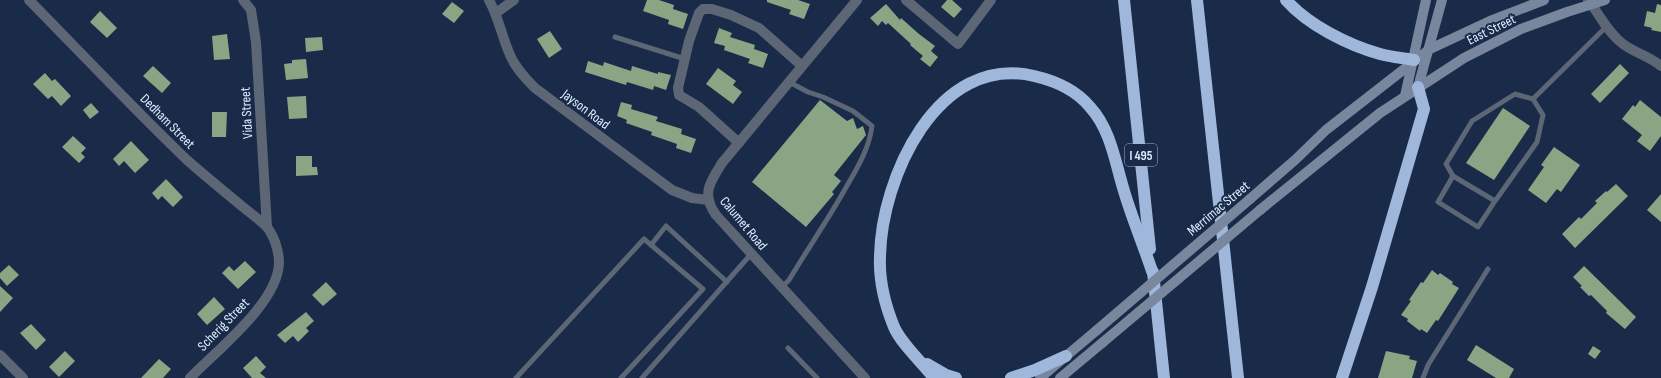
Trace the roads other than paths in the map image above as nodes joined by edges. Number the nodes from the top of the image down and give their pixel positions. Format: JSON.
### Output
{"nodes":[{"id":1,"x":29,"y":0,"type":"edge"},
{"id":2,"x":243,"y":0,"type":"edge"},
{"id":3,"x":489,"y":0,"type":"edge"},
{"id":4,"x":514,"y":0,"type":"edge"},
{"id":5,"x":857,"y":0,"type":"edge"},
{"id":6,"x":906,"y":0,"type":"edge"},
{"id":7,"x":991,"y":0,"type":"edge"},
{"id":8,"x":1124,"y":0,"type":"edge"},
{"id":9,"x":1197,"y":0,"type":"edge"},
{"id":10,"x":1286,"y":0,"type":"edge"},
{"id":11,"x":1426,"y":0,"type":"edge"},
{"id":12,"x":1442,"y":0,"type":"edge"},
{"id":13,"x":1544,"y":0,"type":"edge"},
{"id":14,"x":1605,"y":0,"type":"edge"},
{"id":15,"x":1590,"y":2,"type":"edge"},
{"id":16,"x":496,"y":13,"type":"junction"},
{"id":17,"x":1607,"y":26,"type":"junction"},
{"id":18,"x":615,"y":37,"type":"dead end"},
{"id":19,"x":1430,"y":49,"type":"junction"},
{"id":20,"x":685,"y":59,"type":"junction"},
{"id":21,"x":1414,"y":60,"type":"junction"},
{"id":22,"x":802,"y":66,"type":"junction"},
{"id":23,"x":1661,"y":66,"type":"edge"},
{"id":24,"x":789,"y":82,"type":"junction"},
{"id":25,"x":1418,"y":87,"type":"junction"},
{"id":26,"x":1405,"y":96,"type":"junction"},
{"id":27,"x":1533,"y":99,"type":"junction"},
{"id":28,"x":739,"y":143,"type":"junction"},
{"id":29,"x":1453,"y":176,"type":"junction"},
{"id":30,"x":708,"y":200,"type":"junction"},
{"id":31,"x":1495,"y":201,"type":"junction"},
{"id":32,"x":267,"y":227,"type":"junction"},
{"id":33,"x":651,"y":244,"type":"junction"},
{"id":34,"x":752,"y":254,"type":"junction"},
{"id":35,"x":279,"y":263,"type":"joint"},
{"id":36,"x":1488,"y":269,"type":"dead end"},
{"id":37,"x":1152,"y":271,"type":"junction"},
{"id":38,"x":727,"y":282,"type":"junction"},
{"id":39,"x":782,"y":287,"type":"junction"},
{"id":40,"x":788,"y":348,"type":"dead end"},
{"id":41,"x":0,"y":355,"type":"edge"},
{"id":42,"x":1066,"y":356,"type":"junction"},
{"id":43,"x":919,"y":359,"type":"junction"},
{"id":44,"x":23,"y":378,"type":"edge"},
{"id":45,"x":190,"y":378,"type":"edge"},
{"id":46,"x":516,"y":378,"type":"edge"},
{"id":47,"x":621,"y":378,"type":"edge"},
{"id":48,"x":642,"y":378,"type":"edge"},
{"id":49,"x":817,"y":378,"type":"edge"},
{"id":50,"x":865,"y":378,"type":"edge"},
{"id":51,"x":934,"y":378,"type":"edge"},
{"id":52,"x":956,"y":378,"type":"edge"},
{"id":53,"x":1011,"y":378,"type":"edge"},
{"id":54,"x":1040,"y":378,"type":"edge"},
{"id":55,"x":1060,"y":378,"type":"edge"},
{"id":56,"x":1164,"y":378,"type":"edge"},
{"id":57,"x":1238,"y":378,"type":"edge"},
{"id":58,"x":1342,"y":378,"type":"edge"},
{"id":59,"x":1423,"y":378,"type":"edge"}],
"edges":[{"from":1,"to":32,"type":"street","name":"Dedham Street"},
{"from":2,"to":32,"type":"street","name":"Vida Street"},
{"from":3,"to":16,"type":"street","name":"Jayson Road"},
{"from":4,"to":16,"type":"street"},
{"from":5,"to":22,"type":"street","name":"Calumet Road"},
{"from":6,"to":7,"type":"street"},
{"from":8,"to":37,"type":"highway","number":"I 495"},
{"from":9,"to":57,"type":"highway"},
{"from":10,"to":21,"type":"highway"},
{"from":11,"to":21,"type":"main road"},
{"from":12,"to":19,"type":"main road"},
{"from":13,"to":19,"type":"main road","name":"East Street"},
{"from":14,"to":15,"type":"main road","name":"East Street"},
{"from":15,"to":17,"type":"street"},
{"from":15,"to":25,"type":"main road","name":"East Street"},
{"from":16,"to":30,"type":"street","name":"Jayson Road"},
{"from":17,"to":23,"type":"street"},
{"from":17,"to":27,"type":"lane"},
{"from":18,"to":20,"type":"lane"},
{"from":19,"to":21,"type":"main road","name":"Merrimac Street"},
{"from":19,"to":25,"type":"main road"},
{"from":20,"to":22,"type":"street"},
{"from":20,"to":28,"type":"street"},
{"from":21,"to":26,"type":"main road"},
{"from":21,"to":42,"type":"main road","name":"Merrimac Street","bridge":true},
{"from":22,"to":24,"type":"street","name":"Calumet Road"},
{"from":24,"to":28,"type":"street","name":"Calumet Road"},
{"from":24,"to":39,"type":"lane"},
{"from":25,"to":26,"type":"main road","name":"Merrimac Street"},
{"from":25,"to":58,"type":"highway"},
{"from":26,"to":55,"type":"main road","name":"Merrimac Street","bridge":true},
{"from":27,"to":29,"type":"lane"},
{"from":27,"to":31,"type":"lane"},
{"from":28,"to":30,"type":"street","name":"Calumet Road"},
{"from":29,"to":31,"type":"lane"},
{"from":29,"to":31,"type":"lane"},
{"from":30,"to":34,"type":"street","name":"Calumet Road"},
{"from":32,"to":35,"type":"street","name":"Dedham Street"},
{"from":33,"to":38,"type":"lane"},
{"from":33,"to":46,"type":"lane"},
{"from":33,"to":47,"type":"lane"},
{"from":34,"to":38,"type":"lane"},
{"from":34,"to":39,"type":"street","name":"Calumet Road"},
{"from":35,"to":45,"type":"street","name":"Scherig Street"},
{"from":36,"to":59,"type":"lane"},
{"from":37,"to":43,"type":"highway"},
{"from":37,"to":56,"type":"highway","number":"I 495"},
{"from":38,"to":48,"type":"lane"},
{"from":39,"to":50,"type":"street","name":"Calumet Road"},
{"from":40,"to":49,"type":"lane"},
{"from":41,"to":44,"type":"street"},
{"from":42,"to":53,"type":"highway"},
{"from":42,"to":54,"type":"main road","name":"Merrimac Street"},
{"from":43,"to":51,"type":"highway"},
{"from":43,"to":52,"type":"highway"}]}
